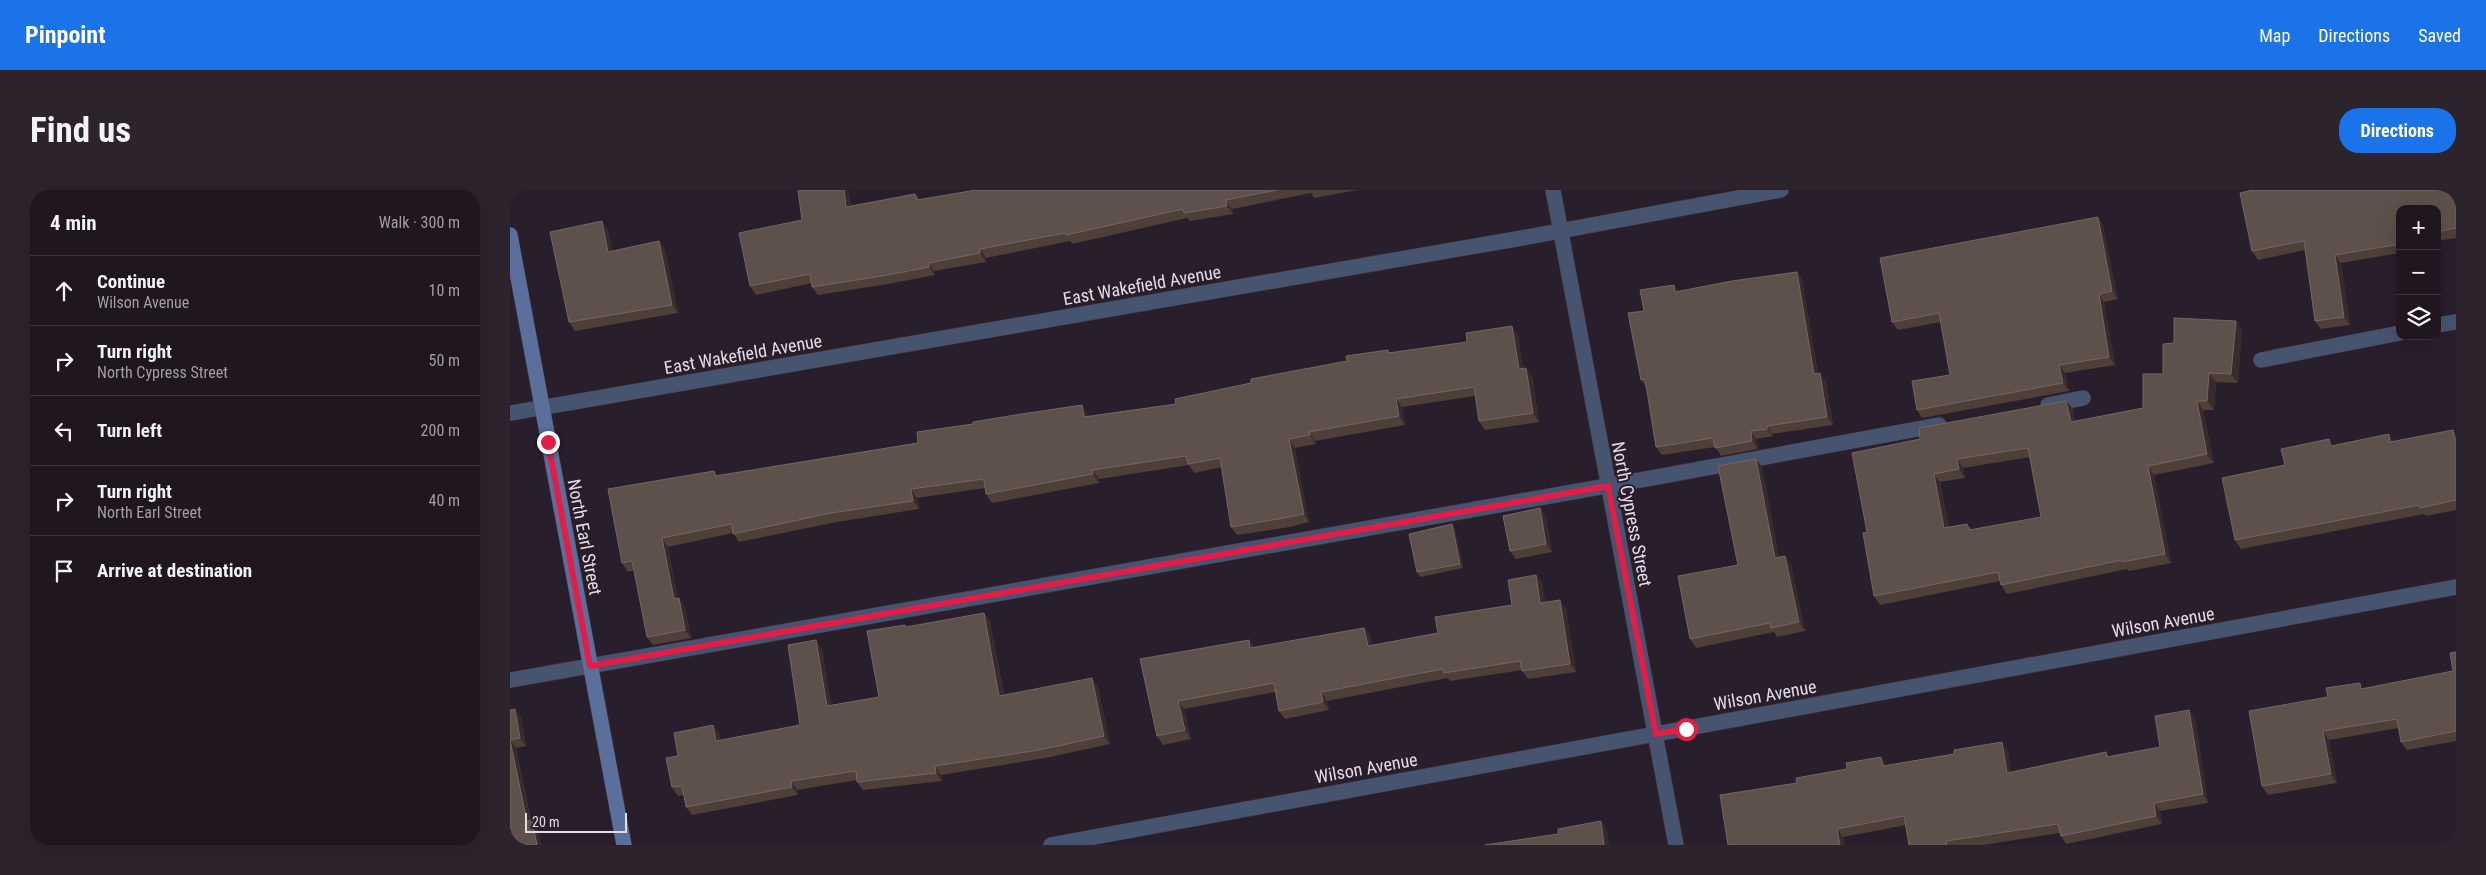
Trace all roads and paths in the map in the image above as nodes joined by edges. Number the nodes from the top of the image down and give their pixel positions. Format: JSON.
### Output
{"nodes":[{"id":1,"x":1554,"y":190,"type":"edge"},
{"id":2,"x":1781,"y":190,"type":"edge"},
{"id":3,"x":1561,"y":231,"type":"junction"},
{"id":4,"x":510,"y":235,"type":"edge"},
{"id":5,"x":2456,"y":322,"type":"edge"},
{"id":6,"x":2441,"y":324,"type":"edge"},
{"id":7,"x":2396,"y":334,"type":"edge"},
{"id":8,"x":2261,"y":360,"type":"dead end"},
{"id":9,"x":2083,"y":398,"type":"dead end"},
{"id":10,"x":2035,"y":407,"type":"edge"},
{"id":11,"x":542,"y":408,"type":"junction"},
{"id":12,"x":510,"y":413,"type":"edge"},
{"id":13,"x":1957,"y":421,"type":"edge"},
{"id":14,"x":1608,"y":486,"type":"junction"},
{"id":15,"x":2456,"y":587,"type":"edge"},
{"id":16,"x":590,"y":666,"type":"junction"},
{"id":17,"x":510,"y":680,"type":"edge"},
{"id":18,"x":1656,"y":734,"type":"junction"},
{"id":19,"x":624,"y":845,"type":"edge"},
{"id":20,"x":1051,"y":845,"type":"edge"},
{"id":21,"x":1676,"y":845,"type":"edge"}],
"edges":[{"from":1,"to":3,"type":"street","name":"North Cypress Street"},
{"from":2,"to":3,"type":"street","name":"East Wakefield Avenue"},
{"from":3,"to":11,"type":"street","name":"East Wakefield Avenue"},
{"from":3,"to":14,"type":"street","name":"North Cypress Street"},
{"from":4,"to":11,"type":"street","name":"North Earl Street"},
{"from":5,"to":6,"type":"street"},
{"from":7,"to":8,"type":"street"},
{"from":9,"to":10,"type":"street"},
{"from":11,"to":12,"type":"street","name":"East Wakefield Avenue"},
{"from":11,"to":16,"type":"street","name":"North Earl Street"},
{"from":13,"to":14,"type":"street"},
{"from":14,"to":16,"type":"street"},
{"from":14,"to":18,"type":"street","name":"North Cypress Street"},
{"from":15,"to":18,"type":"street","name":"Wilson Avenue"},
{"from":16,"to":17,"type":"street"},
{"from":16,"to":19,"type":"street","name":"North Earl Street"},
{"from":18,"to":20,"type":"street","name":"Wilson Avenue"},
{"from":18,"to":21,"type":"street","name":"North Cypress Street"}]}
